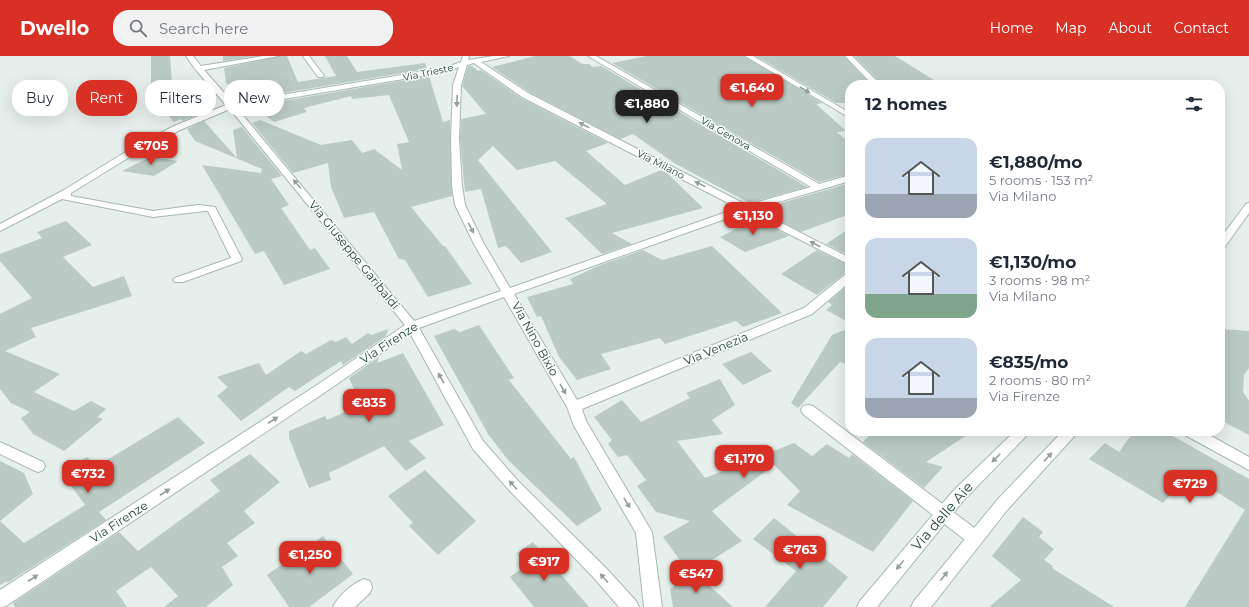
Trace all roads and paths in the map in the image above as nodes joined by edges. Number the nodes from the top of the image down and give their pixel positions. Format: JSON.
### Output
{"nodes":[{"id":1,"x":189,"y":56,"type":"edge"},
{"id":2,"x":275,"y":56,"type":"edge"},
{"id":3,"x":306,"y":56,"type":"edge"},
{"id":4,"x":506,"y":56,"type":"edge"},
{"id":5,"x":591,"y":56,"type":"edge"},
{"id":6,"x":748,"y":56,"type":"edge"},
{"id":7,"x":848,"y":56,"type":"edge"},
{"id":8,"x":468,"y":60,"type":"edge"},
{"id":9,"x":198,"y":69,"type":"junction"},
{"id":10,"x":320,"y":76,"type":"dead end"},
{"id":11,"x":872,"y":80,"type":"edge"},
{"id":12,"x":284,"y":97,"type":"edge"},
{"id":13,"x":224,"y":98,"type":"edge"},
{"id":14,"x":224,"y":109,"type":"edge"},
{"id":15,"x":845,"y":113,"type":"edge"},
{"id":16,"x":239,"y":116,"type":"edge"},
{"id":17,"x":845,"y":179,"type":"edge"},
{"id":18,"x":818,"y":187,"type":"junction"},
{"id":19,"x":67,"y":192,"type":"junction"},
{"id":20,"x":1249,"y":206,"type":"edge"},
{"id":21,"x":747,"y":208,"type":"junction"},
{"id":22,"x":0,"y":228,"type":"edge"},
{"id":23,"x":1225,"y":239,"type":"edge"},
{"id":24,"x":845,"y":259,"type":"edge"},
{"id":25,"x":179,"y":280,"type":"dead end"},
{"id":26,"x":845,"y":280,"type":"edge"},
{"id":27,"x":508,"y":292,"type":"junction"},
{"id":28,"x":412,"y":326,"type":"junction"},
{"id":29,"x":574,"y":407,"type":"junction"},
{"id":30,"x":808,"y":410,"type":"dead end"},
{"id":31,"x":1019,"y":436,"type":"edge"},
{"id":32,"x":1067,"y":436,"type":"edge"},
{"id":33,"x":1199,"y":436,"type":"edge"},
{"id":34,"x":0,"y":448,"type":"edge"},
{"id":35,"x":1249,"y":464,"type":"edge"},
{"id":36,"x":38,"y":466,"type":"dead end"},
{"id":37,"x":944,"y":513,"type":"junction"},
{"id":38,"x":975,"y":538,"type":"junction"},
{"id":39,"x":364,"y":587,"type":"dead end"},
{"id":40,"x":0,"y":600,"type":"edge"},
{"id":41,"x":342,"y":607,"type":"edge"},
{"id":42,"x":630,"y":607,"type":"edge"},
{"id":43,"x":653,"y":607,"type":"edge"},
{"id":44,"x":866,"y":607,"type":"edge"},
{"id":45,"x":920,"y":607,"type":"edge"}],
"edges":[{"from":1,"to":9,"type":"street","name":"Via Giuseppe Garibaldi"},
{"from":2,"to":9,"type":"street"},
{"from":3,"to":10,"type":"street"},
{"from":4,"to":8,"type":"street","name":"Via Trieste"},
{"from":5,"to":18,"type":"street","name":"Via Genova"},
{"from":6,"to":15,"type":"street","one_way":true},
{"from":7,"to":11,"type":"street"},
{"from":8,"to":12,"type":"street","name":"Via Trieste"},
{"from":21,"to":8,"type":"street","name":"Via Milano","one_way":true},
{"from":8,"to":27,"type":"street","name":"Via Nino Bixio","one_way":true},
{"from":9,"to":13,"type":"street","name":"Via Giuseppe Garibaldi"},
{"from":14,"to":19,"type":"street","name":"Via Trieste"},
{"from":28,"to":16,"type":"street","name":"Via Giuseppe Garibaldi","one_way":true},
{"from":17,"to":18,"type":"street","name":"Via Firenze"},
{"from":18,"to":21,"type":"street","name":"Via Firenze"},
{"from":19,"to":22,"type":"street","name":"Via Trieste"},
{"from":19,"to":25,"type":"street"},
{"from":20,"to":23,"type":"street"},
{"from":24,"to":21,"type":"street","name":"Via Milano","one_way":true},
{"from":21,"to":27,"type":"street","name":"Via Firenze"},
{"from":26,"to":29,"type":"street","name":"Via Venezia"},
{"from":27,"to":28,"type":"street","name":"Via Firenze"},
{"from":27,"to":29,"type":"street","name":"Via Nino Bixio","one_way":true},
{"from":40,"to":28,"type":"street","name":"Via Firenze","one_way":true},
{"from":42,"to":28,"type":"street","name":"Via Giuseppe Garibaldi","one_way":true},
{"from":29,"to":43,"type":"street","name":"Via Nino Bixio","one_way":true},
{"from":30,"to":37,"type":"street"},
{"from":31,"to":37,"type":"street","name":"Via delle Aie","one_way":true},
{"from":38,"to":32,"type":"street","one_way":true},
{"from":33,"to":35,"type":"street"},
{"from":34,"to":36,"type":"street"},
{"from":37,"to":38,"type":"street"},
{"from":37,"to":44,"type":"street","name":"Via delle Aie","one_way":true},
{"from":45,"to":38,"type":"street","one_way":true},
{"from":39,"to":41,"type":"street"}]}
